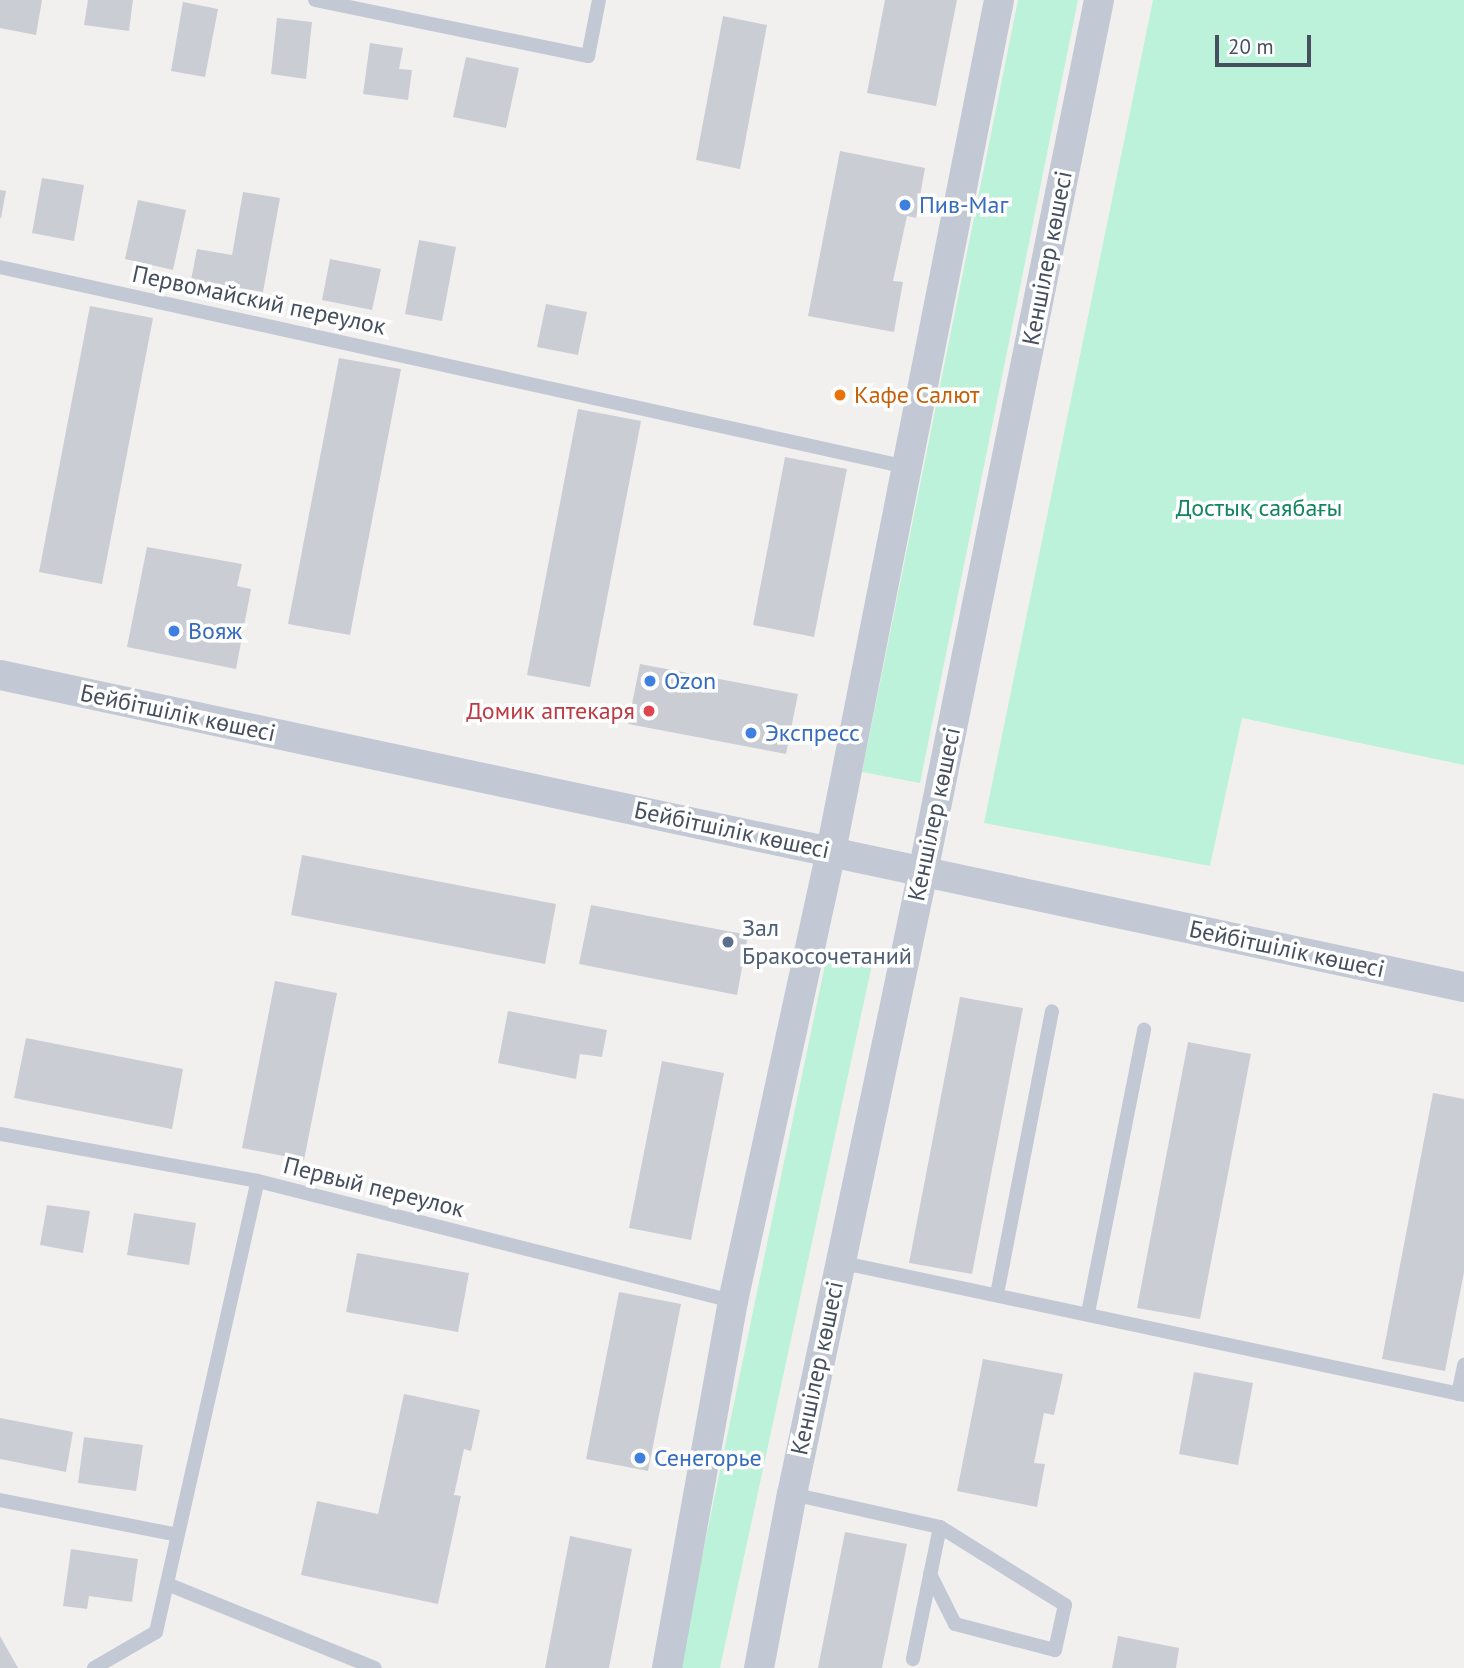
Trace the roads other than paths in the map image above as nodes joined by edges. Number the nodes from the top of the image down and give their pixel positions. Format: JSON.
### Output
{"nodes":[{"id":1,"x":315,"y":0,"type":"edge"},
{"id":2,"x":599,"y":0,"type":"edge"},
{"id":3,"x":999,"y":0,"type":"edge"},
{"id":4,"x":1099,"y":0,"type":"edge"},
{"id":5,"x":0,"y":267,"type":"edge"},
{"id":6,"x":907,"y":467,"type":"junction"},
{"id":7,"x":0,"y":675,"type":"edge"},
{"id":8,"x":831,"y":851,"type":"junction"},
{"id":9,"x":923,"y":872,"type":"junction"},
{"id":10,"x":1464,"y":988,"type":"edge"},
{"id":11,"x":1052,"y":1011,"type":"dead end"},
{"id":12,"x":1144,"y":1029,"type":"dead end"},
{"id":13,"x":0,"y":1134,"type":"edge"},
{"id":14,"x":258,"y":1181,"type":"junction"},
{"id":15,"x":839,"y":1262,"type":"junction"},
{"id":16,"x":997,"y":1294,"type":"junction"},
{"id":17,"x":733,"y":1301,"type":"junction"},
{"id":18,"x":1088,"y":1313,"type":"junction"},
{"id":19,"x":1464,"y":1365,"type":"edge"},
{"id":20,"x":1461,"y":1394,"type":"edge"},
{"id":21,"x":792,"y":1494,"type":"junction"},
{"id":22,"x":0,"y":1500,"type":"edge"},
{"id":23,"x":940,"y":1527,"type":"junction"},
{"id":24,"x":178,"y":1535,"type":"junction"},
{"id":25,"x":930,"y":1574,"type":"junction"},
{"id":26,"x":167,"y":1584,"type":"junction"},
{"id":27,"x":913,"y":1660,"type":"dead end"},
{"id":28,"x":94,"y":1668,"type":"edge"},
{"id":29,"x":375,"y":1668,"type":"edge"},
{"id":30,"x":667,"y":1668,"type":"edge"},
{"id":31,"x":759,"y":1668,"type":"edge"}],
"edges":[{"from":1,"to":2,"type":"lane"},
{"from":3,"to":6,"type":"street"},
{"from":4,"to":9,"type":"street","name":"Кеншілер көшесі"},
{"from":5,"to":6,"type":"lane","name":"Первомайский переулок"},
{"from":6,"to":8,"type":"street"},
{"from":7,"to":8,"type":"street","name":"Бейбітшілік көшесі"},
{"from":8,"to":9,"type":"street","name":"Бейбітшілік көшесі"},
{"from":8,"to":17,"type":"street"},
{"from":9,"to":10,"type":"street","name":"Бейбітшілік көшесі"},
{"from":9,"to":15,"type":"street","name":"Кеншілер көшесі"},
{"from":11,"to":16,"type":"lane"},
{"from":12,"to":18,"type":"lane"},
{"from":13,"to":14,"type":"lane","name":"Первый переулок"},
{"from":14,"to":17,"type":"lane","name":"Первый переулок"},
{"from":14,"to":24,"type":"lane"},
{"from":15,"to":16,"type":"lane"},
{"from":15,"to":21,"type":"street","name":"Кеншілер көшесі"},
{"from":16,"to":18,"type":"lane"},
{"from":17,"to":30,"type":"street"},
{"from":18,"to":20,"type":"lane"},
{"from":19,"to":20,"type":"lane"},
{"from":21,"to":23,"type":"lane"},
{"from":21,"to":31,"type":"street","name":"Кеншілер көшесі"},
{"from":22,"to":24,"type":"lane"},
{"from":23,"to":25,"type":"lane"},
{"from":23,"to":25,"type":"lane"},
{"from":24,"to":26,"type":"lane"},
{"from":25,"to":27,"type":"lane"},
{"from":26,"to":28,"type":"lane"},
{"from":26,"to":29,"type":"lane"}]}
